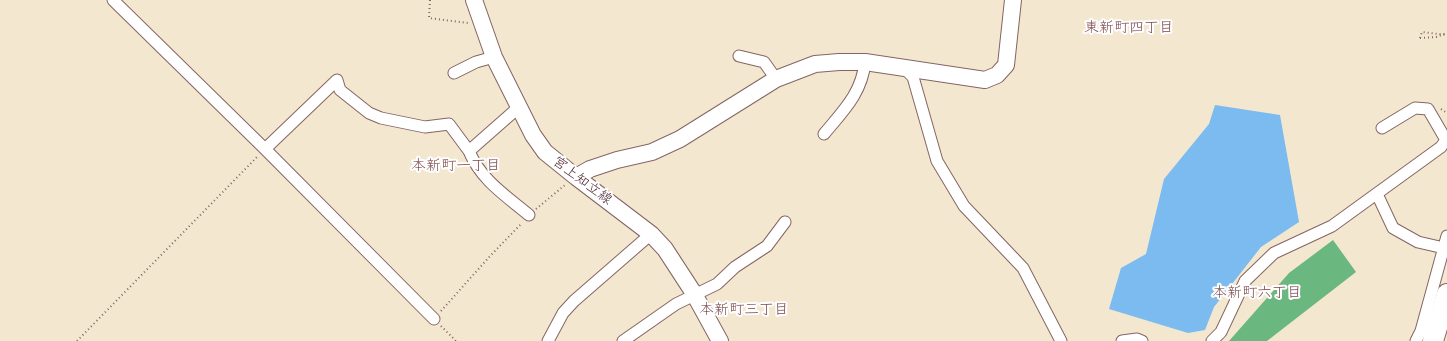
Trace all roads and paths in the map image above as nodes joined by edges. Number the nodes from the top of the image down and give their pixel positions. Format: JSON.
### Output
{"nodes":[{"id":1,"x":113,"y":0,"type":"edge"},
{"id":2,"x":430,"y":0,"type":"edge"},
{"id":3,"x":474,"y":0,"type":"edge"},
{"id":4,"x":1013,"y":0,"type":"edge"},
{"id":5,"x":468,"y":23,"type":"dead end"},
{"id":6,"x":1447,"y":34,"type":"edge"},
{"id":7,"x":739,"y":56,"type":"dead end"},
{"id":8,"x":494,"y":57,"type":"junction"},
{"id":9,"x":865,"y":62,"type":"junction"},
{"id":10,"x":904,"y":68,"type":"junction"},
{"id":11,"x":454,"y":73,"type":"dead end"},
{"id":12,"x":776,"y":79,"type":"junction"},
{"id":13,"x":519,"y":107,"type":"junction"},
{"id":14,"x":1382,"y":128,"type":"dead end"},
{"id":15,"x":824,"y":134,"type":"dead end"},
{"id":16,"x":266,"y":149,"type":"junction"},
{"id":17,"x":469,"y":151,"type":"junction"},
{"id":18,"x":576,"y":177,"type":"junction"},
{"id":19,"x":1377,"y":194,"type":"junction"},
{"id":20,"x":530,"y":215,"type":"junction"},
{"id":21,"x":785,"y":222,"type":"dead end"},
{"id":22,"x":651,"y":234,"type":"junction"},
{"id":23,"x":1447,"y":236,"type":"edge"},
{"id":24,"x":1444,"y":248,"type":"junction"},
{"id":25,"x":1447,"y":294,"type":"edge"},
{"id":26,"x":694,"y":295,"type":"junction"},
{"id":27,"x":434,"y":319,"type":"junction"},
{"id":28,"x":77,"y":341,"type":"edge"},
{"id":29,"x":456,"y":341,"type":"edge"},
{"id":30,"x":548,"y":341,"type":"edge"},
{"id":31,"x":623,"y":341,"type":"edge"},
{"id":32,"x":720,"y":341,"type":"edge"},
{"id":33,"x":1061,"y":341,"type":"edge"},
{"id":34,"x":1122,"y":341,"type":"edge"},
{"id":35,"x":1142,"y":341,"type":"edge"},
{"id":36,"x":1212,"y":341,"type":"edge"},
{"id":37,"x":1416,"y":341,"type":"edge"},
{"id":38,"x":1433,"y":341,"type":"edge"}],
"edges":[{"from":1,"to":16,"type":"street"},
{"from":2,"to":5,"type":"path"},
{"from":3,"to":8,"type":"street","name":"宮上知立線"},
{"from":4,"to":10,"type":"street"},
{"from":6,"to":6,"type":"path","bridge":true},
{"from":7,"to":12,"type":"street"},
{"from":8,"to":11,"type":"street"},
{"from":8,"to":13,"type":"street","name":"宮上知立線"},
{"from":9,"to":10,"type":"street"},
{"from":9,"to":12,"type":"street"},
{"from":9,"to":15,"type":"street"},
{"from":10,"to":33,"type":"street"},
{"from":12,"to":18,"type":"street"},
{"from":13,"to":17,"type":"street"},
{"from":13,"to":18,"type":"street","name":"宮上知立線"},
{"from":14,"to":19,"type":"street"},
{"from":16,"to":17,"type":"street"},
{"from":16,"to":27,"type":"street"},
{"from":16,"to":28,"type":"path"},
{"from":17,"to":20,"type":"street"},
{"from":18,"to":20,"type":"path"},
{"from":18,"to":22,"type":"street","name":"宮上知立線"},
{"from":19,"to":24,"type":"street"},
{"from":19,"to":36,"type":"street"},
{"from":20,"to":27,"type":"path"},
{"from":21,"to":26,"type":"street"},
{"from":22,"to":26,"type":"street","name":"宮上知立線"},
{"from":22,"to":30,"type":"street"},
{"from":23,"to":24,"type":"street"},
{"from":24,"to":37,"type":"street"},
{"from":25,"to":38,"type":"highway"},
{"from":26,"to":31,"type":"street"},
{"from":26,"to":32,"type":"street","name":"宮上知立線"},
{"from":27,"to":29,"type":"path"},
{"from":34,"to":35,"type":"street"}]}
